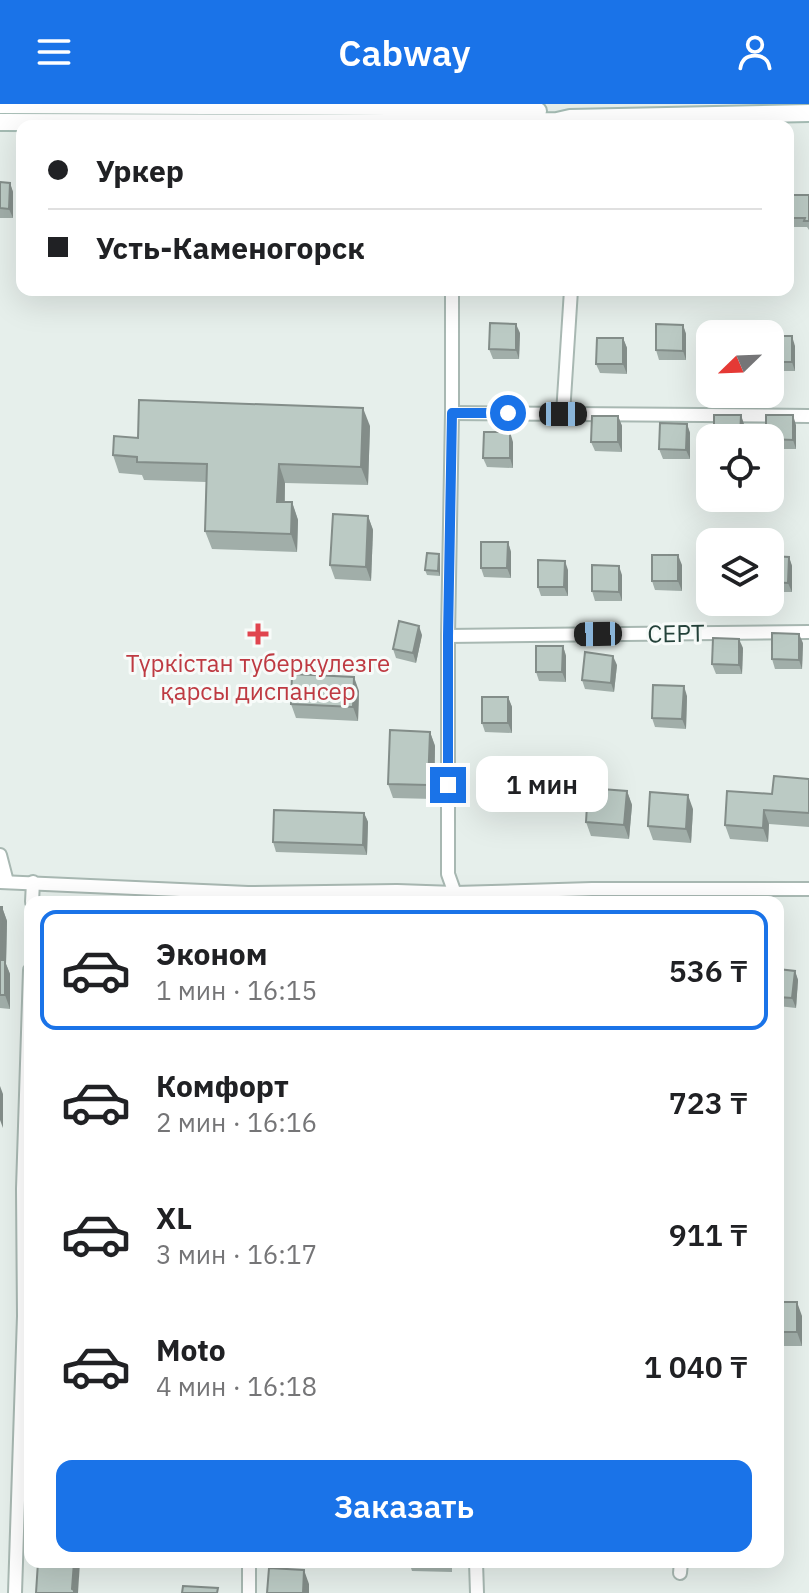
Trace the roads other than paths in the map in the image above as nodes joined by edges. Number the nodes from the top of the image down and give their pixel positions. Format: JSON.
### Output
{"nodes":[{"id":1,"x":14,"y":104,"type":"edge"},
{"id":2,"x":0,"y":105,"type":"edge"},
{"id":3,"x":809,"y":113,"type":"edge"},
{"id":4,"x":577,"y":120,"type":"edge"},
{"id":5,"x":452,"y":296,"type":"edge"},
{"id":6,"x":571,"y":296,"type":"edge"},
{"id":7,"x":452,"y":413,"type":"junction"},
{"id":8,"x":563,"y":414,"type":"junction"},
{"id":9,"x":809,"y":416,"type":"edge"},
{"id":10,"x":809,"y":632,"type":"edge"},
{"id":11,"x":448,"y":636,"type":"junction"},
{"id":12,"x":0,"y":855,"type":"edge"},
{"id":13,"x":3,"y":882,"type":"edge"},
{"id":14,"x":33,"y":882,"type":"junction"},
{"id":15,"x":809,"y":889,"type":"edge"},
{"id":16,"x":701,"y":895,"type":"edge"},
{"id":17,"x":32,"y":896,"type":"edge"},
{"id":18,"x":234,"y":896,"type":"edge"},
{"id":19,"x":273,"y":896,"type":"edge"},
{"id":20,"x":446,"y":896,"type":"edge"},
{"id":21,"x":456,"y":896,"type":"edge"},
{"id":22,"x":578,"y":896,"type":"edge"},
{"id":23,"x":24,"y":1158,"type":"edge"},
{"id":24,"x":24,"y":1316,"type":"edge"},
{"id":25,"x":24,"y":1316,"type":"edge"},
{"id":26,"x":249,"y":1568,"type":"edge"},
{"id":27,"x":476,"y":1568,"type":"edge"},
{"id":28,"x":15,"y":1593,"type":"edge"},
{"id":29,"x":249,"y":1593,"type":"edge"},
{"id":30,"x":477,"y":1593,"type":"edge"}],
"edges":[{"from":1,"to":2,"type":"main road"},
{"from":1,"to":4,"type":"main road"},
{"from":3,"to":4,"type":"main road"},
{"from":5,"to":7,"type":"street"},
{"from":6,"to":8,"type":"street"},
{"from":7,"to":8,"type":"street"},
{"from":7,"to":11,"type":"street"},
{"from":8,"to":9,"type":"street"},
{"from":10,"to":11,"type":"street","name":"СЕРТ"},
{"from":11,"to":21,"type":"street"},
{"from":12,"to":13,"type":"street"},
{"from":13,"to":14,"type":"street"},
{"from":14,"to":17,"type":"street"},
{"from":14,"to":18,"type":"street"},
{"from":15,"to":16,"type":"street"},
{"from":16,"to":22,"type":"street"},
{"from":19,"to":20,"type":"street"},
{"from":23,"to":24,"type":"street"},
{"from":25,"to":28,"type":"street"},
{"from":26,"to":29,"type":"street"},
{"from":27,"to":30,"type":"street"}]}
